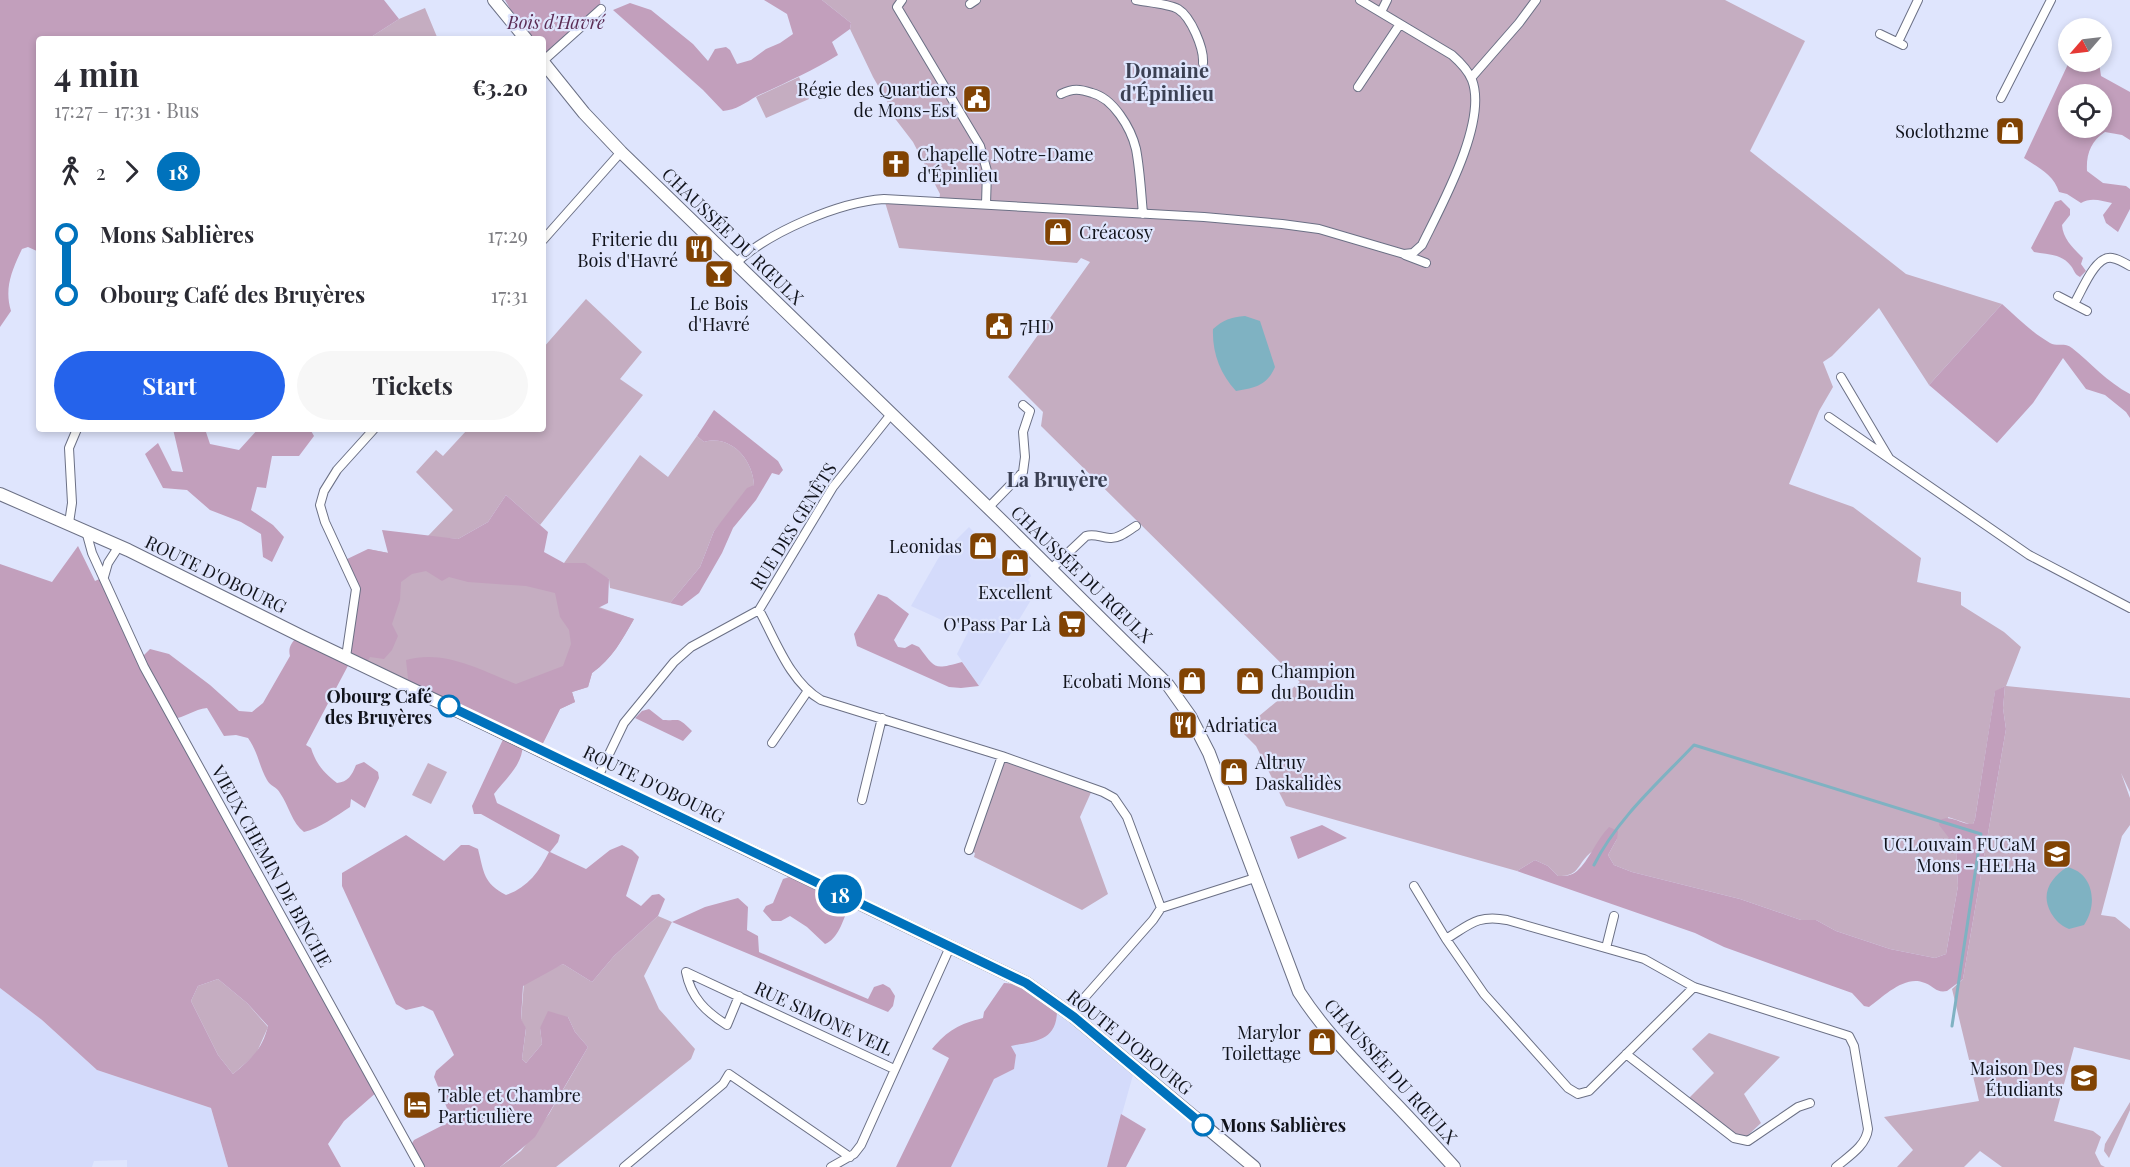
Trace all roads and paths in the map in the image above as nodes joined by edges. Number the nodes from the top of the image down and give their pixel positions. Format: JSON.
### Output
{"nodes":[{"id":1,"x":494,"y":0,"type":"edge"},
{"id":2,"x":505,"y":0,"type":"edge"},
{"id":3,"x":902,"y":0,"type":"edge"},
{"id":4,"x":1136,"y":0,"type":"edge"},
{"id":5,"x":1359,"y":0,"type":"edge"},
{"id":6,"x":1387,"y":0,"type":"edge"},
{"id":7,"x":1536,"y":0,"type":"edge"},
{"id":8,"x":1918,"y":0,"type":"edge"},
{"id":9,"x":2051,"y":0,"type":"edge"},
{"id":10,"x":1154,"y":3,"type":"edge"},
{"id":11,"x":1171,"y":3,"type":"edge"},
{"id":12,"x":602,"y":9,"type":"dead end"},
{"id":13,"x":1381,"y":12,"type":"junction"},
{"id":14,"x":1401,"y":24,"type":"junction"},
{"id":15,"x":1880,"y":34,"type":"dead end"},
{"id":16,"x":524,"y":36,"type":"edge"},
{"id":17,"x":525,"y":36,"type":"edge"},
{"id":18,"x":546,"y":62,"type":"edge"},
{"id":19,"x":1203,"y":63,"type":"dead end"},
{"id":20,"x":546,"y":66,"type":"edge"},
{"id":21,"x":1471,"y":78,"type":"junction"},
{"id":22,"x":1358,"y":87,"type":"dead end"},
{"id":23,"x":1061,"y":94,"type":"dead end"},
{"id":24,"x":2001,"y":98,"type":"dead end"},
{"id":25,"x":621,"y":152,"type":"junction"},
{"id":26,"x":986,"y":204,"type":"junction"},
{"id":27,"x":1143,"y":213,"type":"junction"},
{"id":28,"x":546,"y":237,"type":"edge"},
{"id":29,"x":1404,"y":254,"type":"junction"},
{"id":30,"x":736,"y":263,"type":"junction"},
{"id":31,"x":1426,"y":263,"type":"dead end"},
{"id":32,"x":2130,"y":266,"type":"edge"},
{"id":33,"x":2058,"y":296,"type":"dead end"},
{"id":34,"x":2074,"y":304,"type":"junction"},
{"id":35,"x":2087,"y":311,"type":"dead end"},
{"id":36,"x":1841,"y":377,"type":"dead end"},
{"id":37,"x":1023,"y":405,"type":"dead end"},
{"id":38,"x":892,"y":413,"type":"junction"},
{"id":39,"x":1828,"y":417,"type":"dead end"},
{"id":40,"x":76,"y":432,"type":"edge"},
{"id":41,"x":371,"y":432,"type":"edge"},
{"id":42,"x":1891,"y":460,"type":"junction"},
{"id":43,"x":0,"y":494,"type":"edge"},
{"id":44,"x":988,"y":508,"type":"junction"},
{"id":45,"x":69,"y":523,"type":"junction"},
{"id":46,"x":1136,"y":526,"type":"dead end"},
{"id":47,"x":86,"y":531,"type":"junction"},
{"id":48,"x":119,"y":546,"type":"junction"},
{"id":49,"x":1051,"y":569,"type":"junction"},
{"id":50,"x":104,"y":577,"type":"junction"},
{"id":51,"x":2130,"y":608,"type":"edge"},
{"id":52,"x":759,"y":610,"type":"junction"},
{"id":53,"x":346,"y":657,"type":"junction"},
{"id":54,"x":807,"y":692,"type":"junction"},
{"id":55,"x":882,"y":718,"type":"junction"},
{"id":56,"x":772,"y":743,"type":"dead end"},
{"id":57,"x":1002,"y":756,"type":"junction"},
{"id":58,"x":598,"y":777,"type":"junction"},
{"id":59,"x":862,"y":800,"type":"dead end"},
{"id":60,"x":969,"y":850,"type":"dead end"},
{"id":61,"x":1256,"y":878,"type":"junction"},
{"id":62,"x":1414,"y":886,"type":"dead end"},
{"id":63,"x":1161,"y":908,"type":"junction"},
{"id":64,"x":1614,"y":916,"type":"dead end"},
{"id":65,"x":1446,"y":939,"type":"junction"},
{"id":66,"x":950,"y":947,"type":"junction"},
{"id":67,"x":1606,"y":948,"type":"junction"},
{"id":68,"x":1695,"y":987,"type":"junction"},
{"id":69,"x":740,"y":996,"type":"junction"},
{"id":70,"x":1070,"y":1014,"type":"junction"},
{"id":71,"x":1626,"y":1054,"type":"junction"},
{"id":72,"x":894,"y":1069,"type":"junction"},
{"id":73,"x":1810,"y":1103,"type":"dead end"},
{"id":74,"x":850,"y":1157,"type":"junction"},
{"id":75,"x":420,"y":1167,"type":"edge"},
{"id":76,"x":624,"y":1167,"type":"edge"},
{"id":77,"x":831,"y":1167,"type":"edge"},
{"id":78,"x":1254,"y":1167,"type":"edge"},
{"id":79,"x":1454,"y":1167,"type":"edge"},
{"id":80,"x":1836,"y":1167,"type":"edge"}],
"edges":[{"from":1,"to":16,"type":"main road"},
{"from":2,"to":17,"type":"main road"},
{"from":3,"to":26,"type":"street"},
{"from":4,"to":10,"type":"street"},
{"from":5,"to":13,"type":"street"},
{"from":6,"to":13,"type":"street"},
{"from":7,"to":21,"type":"street"},
{"from":8,"to":15,"type":"street"},
{"from":9,"to":24,"type":"street"},
{"from":10,"to":11,"type":"street"},
{"from":11,"to":19,"type":"street"},
{"from":12,"to":18,"type":"street","name":"CHAUSSÉE DU RŒULX"},
{"from":13,"to":14,"type":"street"},
{"from":14,"to":21,"type":"street"},
{"from":14,"to":22,"type":"street"},
{"from":20,"to":25,"type":"main road","name":"CHAUSSÉE DU RŒULX"},
{"from":21,"to":29,"type":"street"},
{"from":23,"to":27,"type":"street"},
{"from":25,"to":28,"type":"street"},
{"from":25,"to":30,"type":"main road","name":"CHAUSSÉE DU RŒULX"},
{"from":26,"to":27,"type":"street"},
{"from":26,"to":30,"type":"street"},
{"from":27,"to":29,"type":"street"},
{"from":29,"to":31,"type":"street"},
{"from":30,"to":38,"type":"main road","name":"CHAUSSÉE DU RŒULX"},
{"from":32,"to":34,"type":"street"},
{"from":33,"to":34,"type":"street"},
{"from":34,"to":35,"type":"street"},
{"from":36,"to":42,"type":"street"},
{"from":37,"to":44,"type":"street"},
{"from":38,"to":44,"type":"main road","name":"CHAUSSÉE DU RŒULX"},
{"from":38,"to":52,"type":"street","name":"RUE DES GENÊTS"},
{"from":39,"to":42,"type":"street"},
{"from":40,"to":45,"type":"street"},
{"from":41,"to":53,"type":"street"},
{"from":42,"to":51,"type":"street"},
{"from":43,"to":45,"type":"main road","name":"ROUTE D'OBOURG"},
{"from":44,"to":49,"type":"main road","name":"CHAUSSÉE DU RŒULX"},
{"from":45,"to":47,"type":"main road","name":"ROUTE D'OBOURG"},
{"from":46,"to":49,"type":"street"},
{"from":47,"to":48,"type":"main road","name":"ROUTE D'OBOURG"},
{"from":47,"to":50,"type":"street","name":"VIEUX CHEMIN DE BINCHE"},
{"from":48,"to":50,"type":"street"},
{"from":48,"to":53,"type":"main road","name":"ROUTE D'OBOURG"},
{"from":49,"to":61,"type":"main road","name":"CHAUSSÉE DU RŒULX"},
{"from":50,"to":75,"type":"street","name":"VIEUX CHEMIN DE BINCHE"},
{"from":52,"to":54,"type":"street"},
{"from":52,"to":58,"type":"street","name":"RUE DES GENÊTS"},
{"from":53,"to":58,"type":"main road","name":"ROUTE D'OBOURG"},
{"from":54,"to":55,"type":"street"},
{"from":54,"to":56,"type":"street"},
{"from":55,"to":57,"type":"street"},
{"from":55,"to":59,"type":"street"},
{"from":57,"to":60,"type":"street"},
{"from":57,"to":63,"type":"street"},
{"from":58,"to":66,"type":"main road","name":"ROUTE D'OBOURG"},
{"from":61,"to":63,"type":"street"},
{"from":61,"to":79,"type":"main road","name":"CHAUSSÉE DU RŒULX"},
{"from":62,"to":65,"type":"street"},
{"from":63,"to":70,"type":"street"},
{"from":64,"to":67,"type":"street"},
{"from":65,"to":67,"type":"street"},
{"from":65,"to":71,"type":"street"},
{"from":66,"to":70,"type":"main road","name":"ROUTE D'OBOURG"},
{"from":66,"to":72,"type":"street"},
{"from":67,"to":68,"type":"street"},
{"from":68,"to":71,"type":"street"},
{"from":68,"to":80,"type":"street"},
{"from":69,"to":69,"type":"street","name":"RUE SIMONE VEIL"},
{"from":69,"to":72,"type":"street","name":"RUE SIMONE VEIL"},
{"from":70,"to":78,"type":"main road","name":"ROUTE D'OBOURG"},
{"from":71,"to":73,"type":"street"},
{"from":72,"to":74,"type":"street"},
{"from":74,"to":76,"type":"street"},
{"from":74,"to":77,"type":"street"}]}
